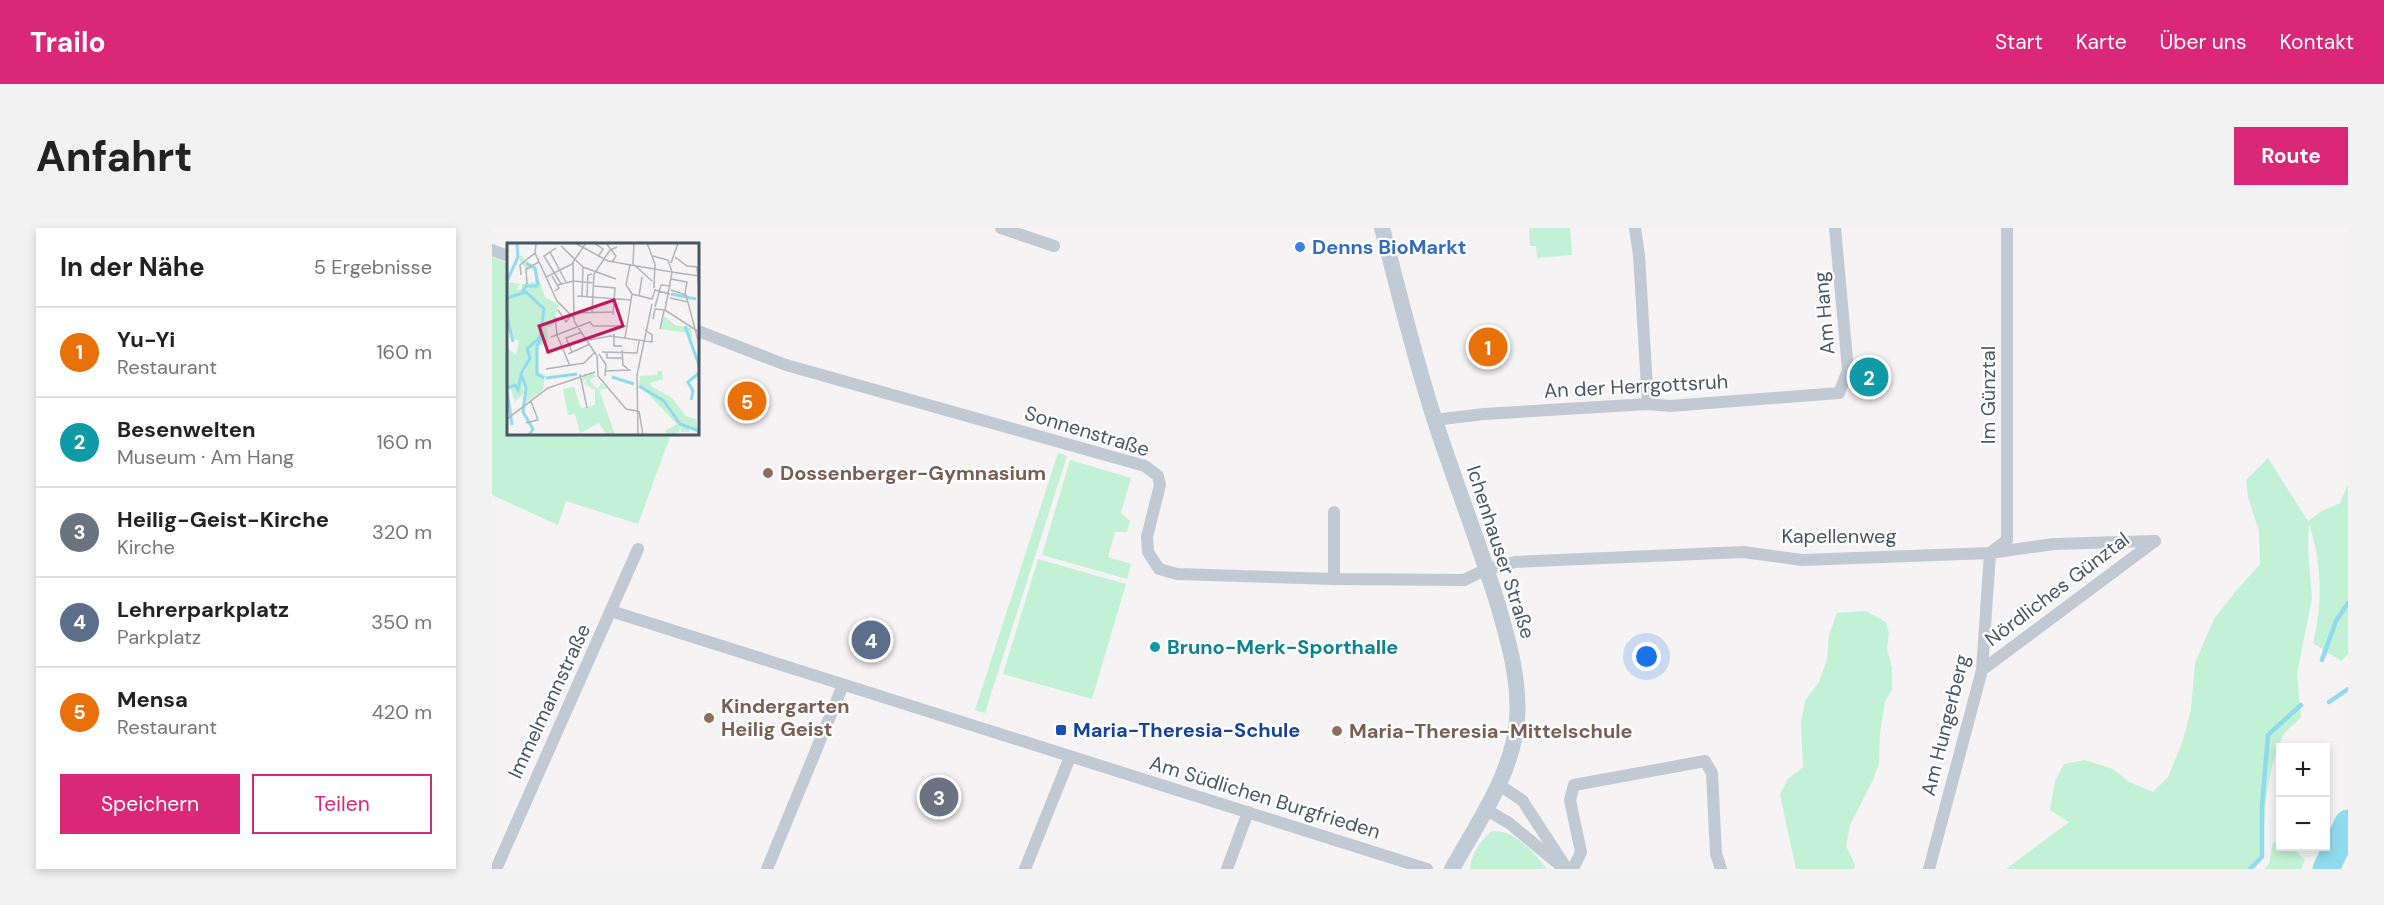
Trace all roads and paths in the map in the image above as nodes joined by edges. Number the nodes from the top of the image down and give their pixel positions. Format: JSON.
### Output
{"nodes":[{"id":1,"x":1001,"y":228,"type":"edge"},
{"id":2,"x":1382,"y":228,"type":"edge"},
{"id":3,"x":1635,"y":228,"type":"edge"},
{"id":4,"x":1835,"y":228,"type":"edge"},
{"id":5,"x":2007,"y":228,"type":"edge"},
{"id":6,"x":1054,"y":246,"type":"dead end"},
{"id":7,"x":492,"y":250,"type":"edge"},
{"id":8,"x":507,"y":256,"type":"edge"},
{"id":9,"x":699,"y":331,"type":"edge"},
{"id":10,"x":1839,"y":393,"type":"joint"},
{"id":11,"x":1648,"y":404,"type":"junction"},
{"id":12,"x":1434,"y":420,"type":"junction"},
{"id":13,"x":1334,"y":512,"type":"dead end"},
{"id":14,"x":2155,"y":541,"type":"joint"},
{"id":15,"x":638,"y":549,"type":"dead end"},
{"id":16,"x":1990,"y":553,"type":"junction"},
{"id":17,"x":1487,"y":569,"type":"junction"},
{"id":18,"x":1334,"y":579,"type":"junction"},
{"id":19,"x":611,"y":611,"type":"junction"},
{"id":20,"x":1982,"y":670,"type":"junction"},
{"id":21,"x":843,"y":684,"type":"junction"},
{"id":22,"x":1070,"y":757,"type":"junction"},
{"id":23,"x":1499,"y":785,"type":"junction"},
{"id":24,"x":1485,"y":809,"type":"junction"},
{"id":25,"x":1248,"y":812,"type":"junction"},
{"id":26,"x":496,"y":869,"type":"edge"},
{"id":27,"x":767,"y":869,"type":"edge"},
{"id":28,"x":1025,"y":869,"type":"edge"},
{"id":29,"x":1227,"y":869,"type":"edge"},
{"id":30,"x":1427,"y":869,"type":"edge"},
{"id":31,"x":1452,"y":869,"type":"edge"},
{"id":32,"x":1565,"y":869,"type":"edge"},
{"id":33,"x":1573,"y":869,"type":"edge"},
{"id":34,"x":1722,"y":869,"type":"edge"},
{"id":35,"x":1929,"y":869,"type":"edge"}],
"edges":[{"from":1,"to":6,"type":"street"},
{"from":2,"to":12,"type":"street","name":"Ichenhauser Straße"},
{"from":3,"to":11,"type":"street"},
{"from":4,"to":10,"type":"street","name":"Am Hang"},
{"from":5,"to":16,"type":"street","name":"Im Günztal"},
{"from":7,"to":8,"type":"street"},
{"from":9,"to":18,"type":"street","name":"Sonnenstraße"},
{"from":10,"to":11,"type":"street","name":"An der Herrgottsruh"},
{"from":11,"to":12,"type":"street","name":"An der Herrgottsruh"},
{"from":12,"to":17,"type":"street","name":"Ichenhauser Straße"},
{"from":13,"to":18,"type":"street"},
{"from":14,"to":16,"type":"street","name":"Kapellenweg"},
{"from":14,"to":20,"type":"street","name":"Nördliches Günztal"},
{"from":15,"to":19,"type":"street","name":"Immelmannstraße"},
{"from":16,"to":17,"type":"street","name":"Kapellenweg"},
{"from":16,"to":20,"type":"street","name":"Am Hungerberg"},
{"from":17,"to":18,"type":"street","name":"Sonnenstraße"},
{"from":17,"to":23,"type":"street","name":"Ichenhauser Straße"},
{"from":19,"to":21,"type":"street","name":"Am Südlichen Burgfrieden"},
{"from":19,"to":26,"type":"street","name":"Immelmannstraße"},
{"from":20,"to":35,"type":"street","name":"Am Hungerberg"},
{"from":21,"to":22,"type":"street","name":"Am Südlichen Burgfrieden"},
{"from":21,"to":27,"type":"street"},
{"from":22,"to":25,"type":"street","name":"Am Südlichen Burgfrieden"},
{"from":22,"to":28,"type":"street"},
{"from":23,"to":24,"type":"street","name":"Ichenhauser Straße"},
{"from":23,"to":32,"type":"street"},
{"from":24,"to":31,"type":"street","name":"Ichenhauser Straße"},
{"from":24,"to":32,"type":"street"},
{"from":25,"to":29,"type":"street"},
{"from":25,"to":30,"type":"street","name":"Am Südlichen Burgfrieden"},
{"from":33,"to":34,"type":"street"}]}
